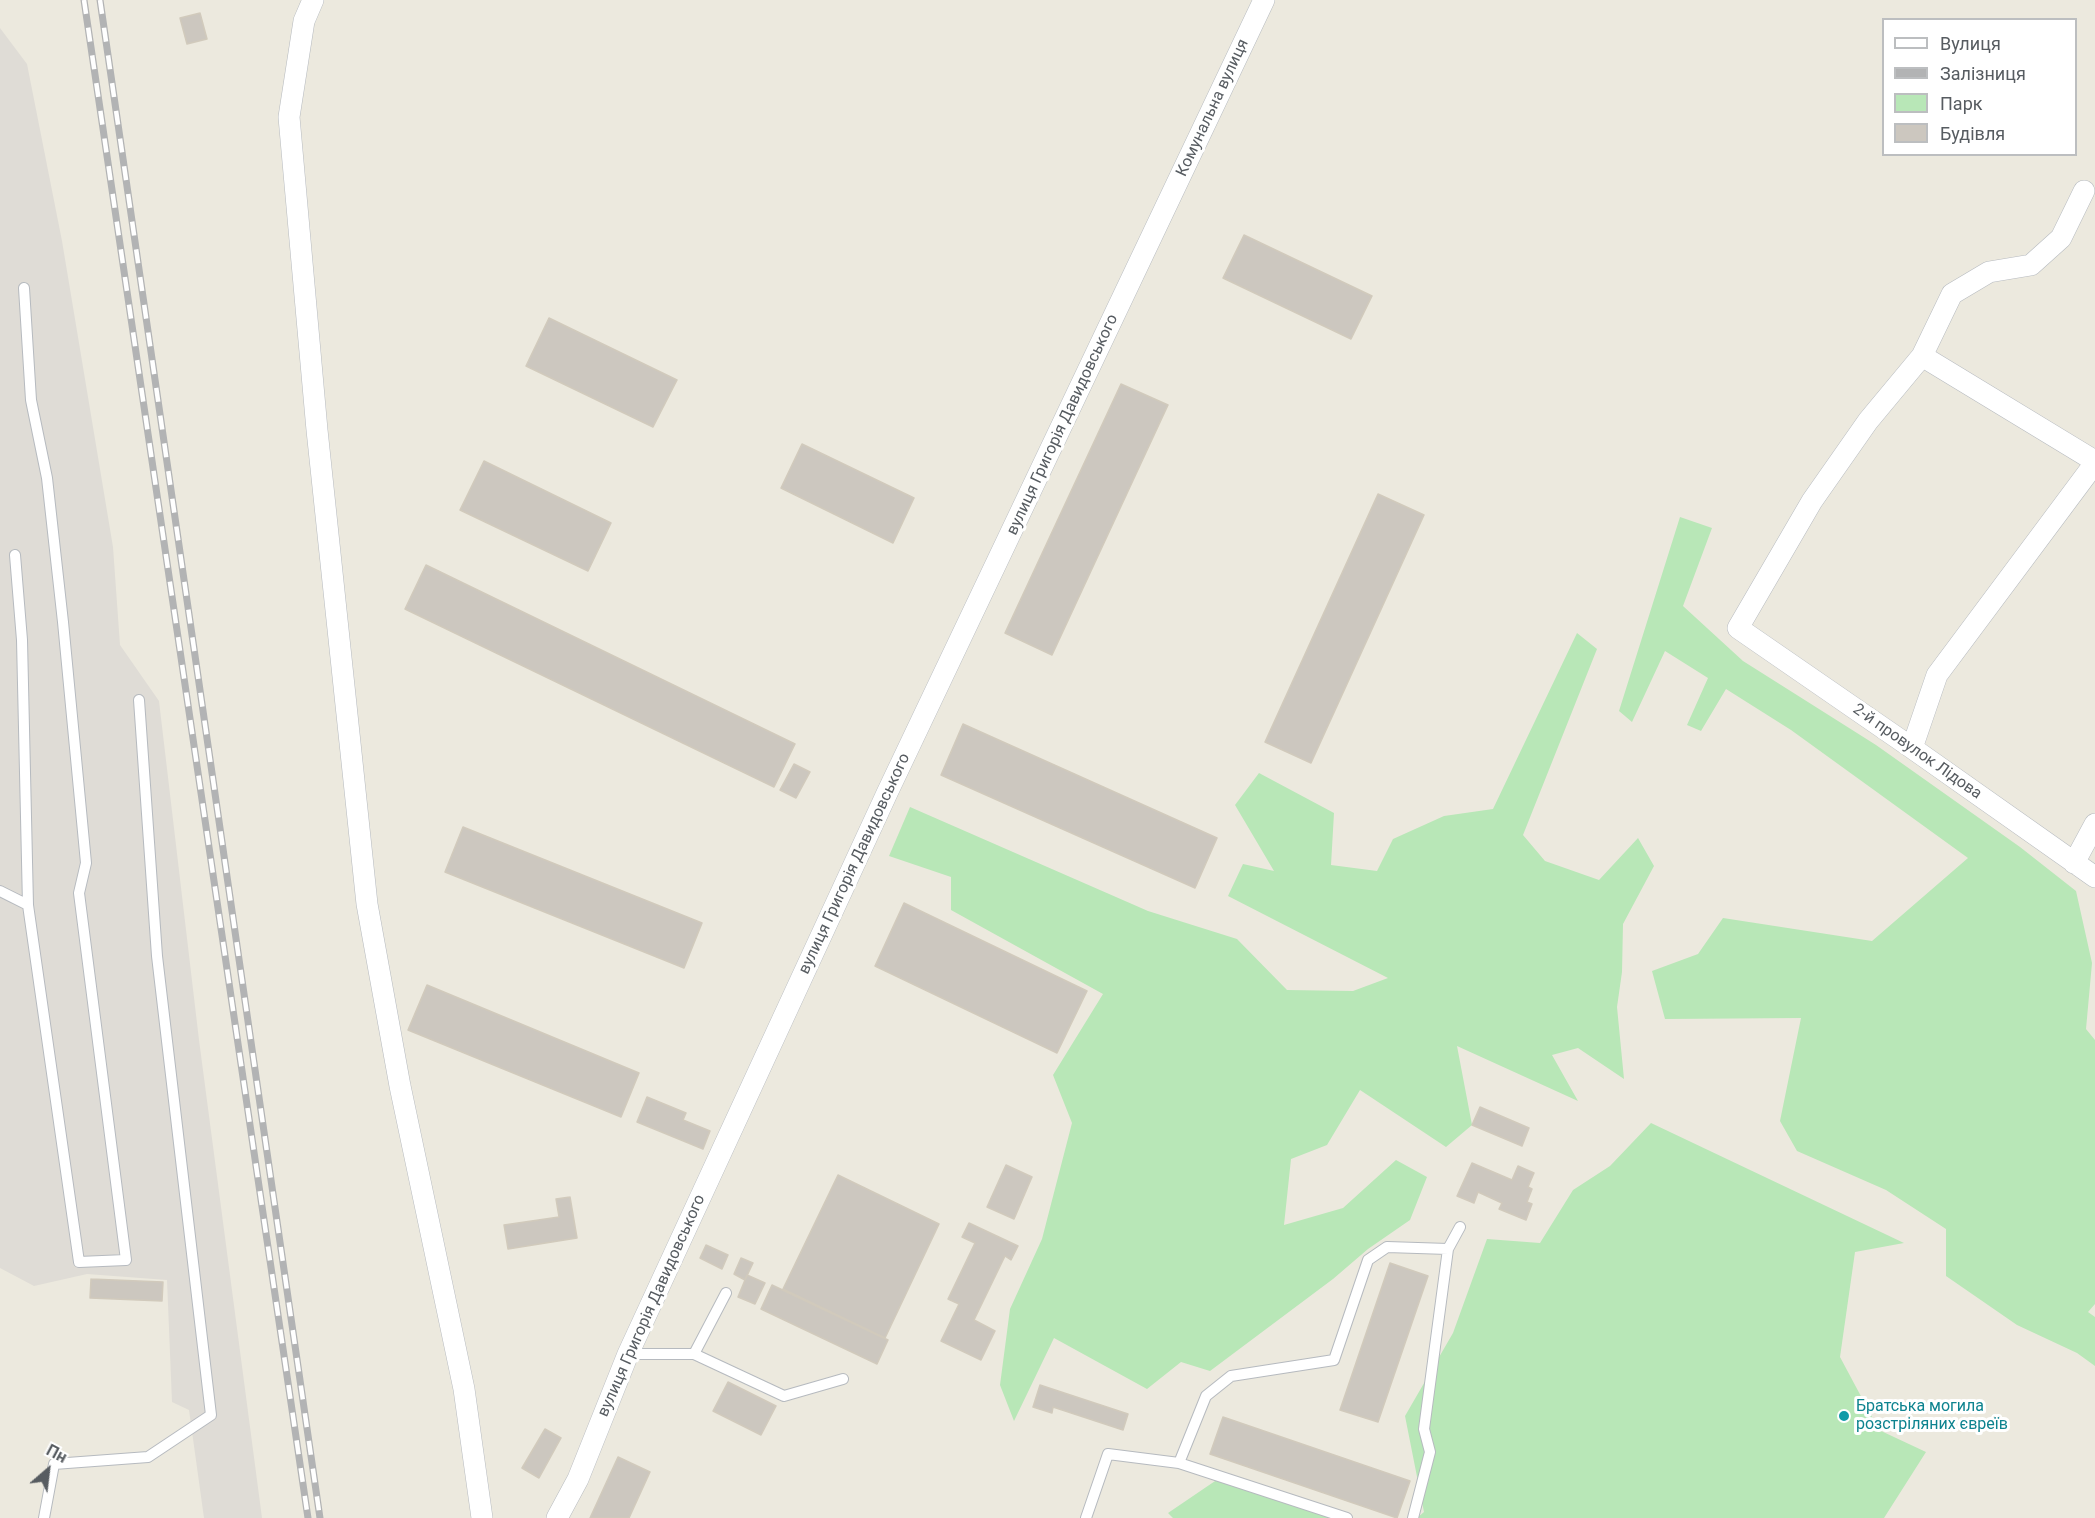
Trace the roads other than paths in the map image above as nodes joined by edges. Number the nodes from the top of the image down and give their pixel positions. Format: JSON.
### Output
{"nodes":[{"id":1,"x":313,"y":0,"type":"edge"},
{"id":2,"x":1264,"y":0,"type":"edge"},
{"id":3,"x":2084,"y":191,"type":"dead end"},
{"id":4,"x":1163,"y":215,"type":"joint"},
{"id":5,"x":24,"y":288,"type":"dead end"},
{"id":6,"x":1922,"y":356,"type":"junction"},
{"id":7,"x":2095,"y":462,"type":"edge"},
{"id":8,"x":15,"y":555,"type":"dead end"},
{"id":9,"x":139,"y":700,"type":"dead end"},
{"id":10,"x":1912,"y":748,"type":"junction"},
{"id":11,"x":2095,"y":824,"type":"edge"},
{"id":12,"x":2074,"y":863,"type":"junction"},
{"id":13,"x":2095,"y":878,"type":"edge"},
{"id":14,"x":0,"y":891,"type":"edge"},
{"id":15,"x":28,"y":905,"type":"junction"},
{"id":16,"x":1460,"y":1227,"type":"dead end"},
{"id":17,"x":1448,"y":1249,"type":"junction"},
{"id":18,"x":726,"y":1293,"type":"dead end"},
{"id":19,"x":628,"y":1354,"type":"junction"},
{"id":20,"x":694,"y":1354,"type":"junction"},
{"id":21,"x":843,"y":1379,"type":"dead end"},
{"id":22,"x":1179,"y":1463,"type":"junction"},
{"id":23,"x":44,"y":1518,"type":"edge"},
{"id":24,"x":482,"y":1518,"type":"edge"},
{"id":25,"x":557,"y":1518,"type":"edge"},
{"id":26,"x":1086,"y":1518,"type":"edge"},
{"id":27,"x":1347,"y":1518,"type":"edge"},
{"id":28,"x":1413,"y":1518,"type":"edge"}],
"edges":[{"from":1,"to":24,"type":"street"},
{"from":2,"to":4,"type":"street","name":"Комунальна вулиця"},
{"from":3,"to":6,"type":"street"},
{"from":4,"to":19,"type":"street","name":"вулиця Григорія Давидовського"},
{"from":5,"to":15,"type":"lane"},
{"from":6,"to":7,"type":"street"},
{"from":6,"to":10,"type":"street","name":"2-й провулок Лідова"},
{"from":7,"to":10,"type":"street"},
{"from":8,"to":15,"type":"lane"},
{"from":9,"to":23,"type":"lane"},
{"from":10,"to":12,"type":"street","name":"2-й провулок Лідова"},
{"from":11,"to":12,"type":"street"},
{"from":12,"to":13,"type":"street","name":"2-й провулок Лідова"},
{"from":14,"to":15,"type":"lane"},
{"from":16,"to":17,"type":"lane"},
{"from":17,"to":22,"type":"lane"},
{"from":17,"to":28,"type":"lane"},
{"from":18,"to":20,"type":"lane"},
{"from":19,"to":20,"type":"lane"},
{"from":19,"to":25,"type":"street","name":"вулиця Григорія Давидовського"},
{"from":20,"to":21,"type":"lane"},
{"from":22,"to":26,"type":"lane"},
{"from":22,"to":27,"type":"lane"}]}
